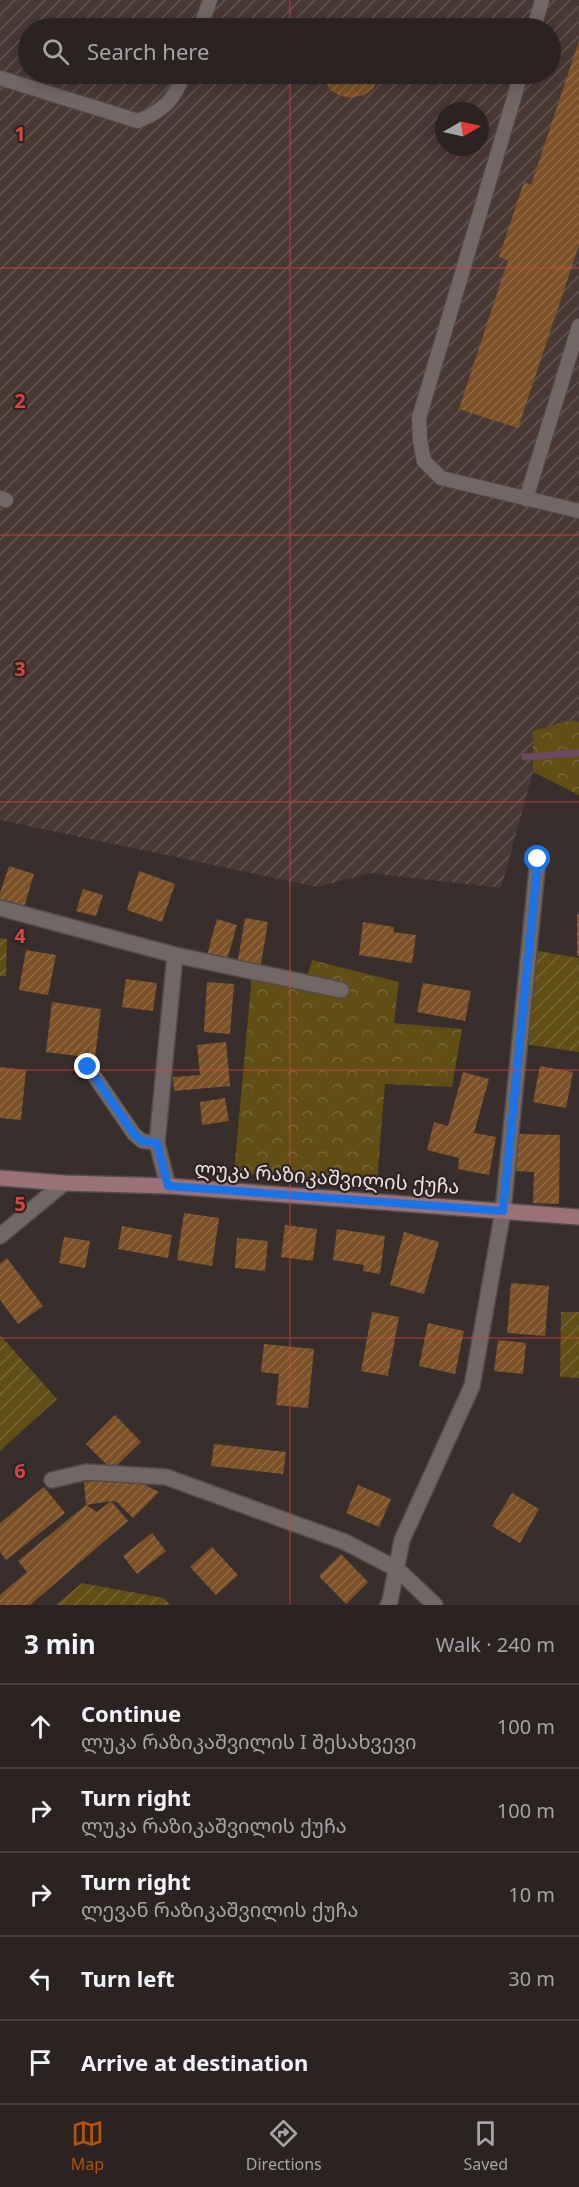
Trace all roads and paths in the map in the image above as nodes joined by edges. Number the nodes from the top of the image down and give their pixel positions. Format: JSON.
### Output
{"nodes":[{"id":1,"x":210,"y":0,"type":"edge"},
{"id":2,"x":542,"y":0,"type":"edge"},
{"id":3,"x":204,"y":18,"type":"edge"},
{"id":4,"x":537,"y":18,"type":"edge"},
{"id":5,"x":0,"y":78,"type":"edge"},
{"id":6,"x":18,"y":84,"type":"edge"},
{"id":7,"x":19,"y":84,"type":"edge"},
{"id":8,"x":180,"y":84,"type":"edge"},
{"id":9,"x":518,"y":84,"type":"edge"},
{"id":10,"x":579,"y":326,"type":"edge"},
{"id":11,"x":526,"y":500,"type":"junction"},
{"id":12,"x":579,"y":512,"type":"edge"},
{"id":13,"x":538,"y":859,"type":"dead end"},
{"id":14,"x":0,"y":908,"type":"edge"},
{"id":15,"x":175,"y":955,"type":"junction"},
{"id":16,"x":341,"y":990,"type":"dead end"},
{"id":17,"x":88,"y":1067,"type":"dead end"},
{"id":18,"x":157,"y":1143,"type":"junction"},
{"id":19,"x":0,"y":1178,"type":"edge"},
{"id":20,"x":64,"y":1183,"type":"junction"},
{"id":21,"x":168,"y":1186,"type":"junction"},
{"id":22,"x":503,"y":1211,"type":"junction"},
{"id":23,"x":579,"y":1217,"type":"edge"},
{"id":24,"x":0,"y":1236,"type":"edge"},
{"id":25,"x":52,"y":1480,"type":"dead end"},
{"id":26,"x":397,"y":1569,"type":"junction"},
{"id":27,"x":388,"y":1605,"type":"edge"},
{"id":28,"x":435,"y":1605,"type":"edge"}],
"edges":[{"from":1,"to":3,"type":"lane"},
{"from":2,"to":4,"type":"lane"},
{"from":5,"to":6,"type":"lane"},
{"from":7,"to":8,"type":"lane"},
{"from":9,"to":11,"type":"lane"},
{"from":10,"to":11,"type":"lane"},
{"from":11,"to":12,"type":"lane"},
{"from":13,"to":22,"type":"street"},
{"from":14,"to":15,"type":"street"},
{"from":15,"to":16,"type":"street"},
{"from":15,"to":18,"type":"street"},
{"from":17,"to":18,"type":"lane"},
{"from":18,"to":21,"type":"street"},
{"from":19,"to":20,"type":"street","name":"ლუკა რაზიკაშვილის ქუჩა"},
{"from":20,"to":21,"type":"street","name":"ლუკა რაზიკაშვილის ქუჩა"},
{"from":20,"to":24,"type":"street"},
{"from":21,"to":22,"type":"street","name":"ლუკა რაზიკაშვილის ქუჩა"},
{"from":22,"to":23,"type":"street","name":"ლუკა რაზიკაშვილის ქუჩა"},
{"from":22,"to":26,"type":"street"},
{"from":25,"to":26,"type":"street"},
{"from":26,"to":27,"type":"street"},
{"from":26,"to":28,"type":"street"}]}
